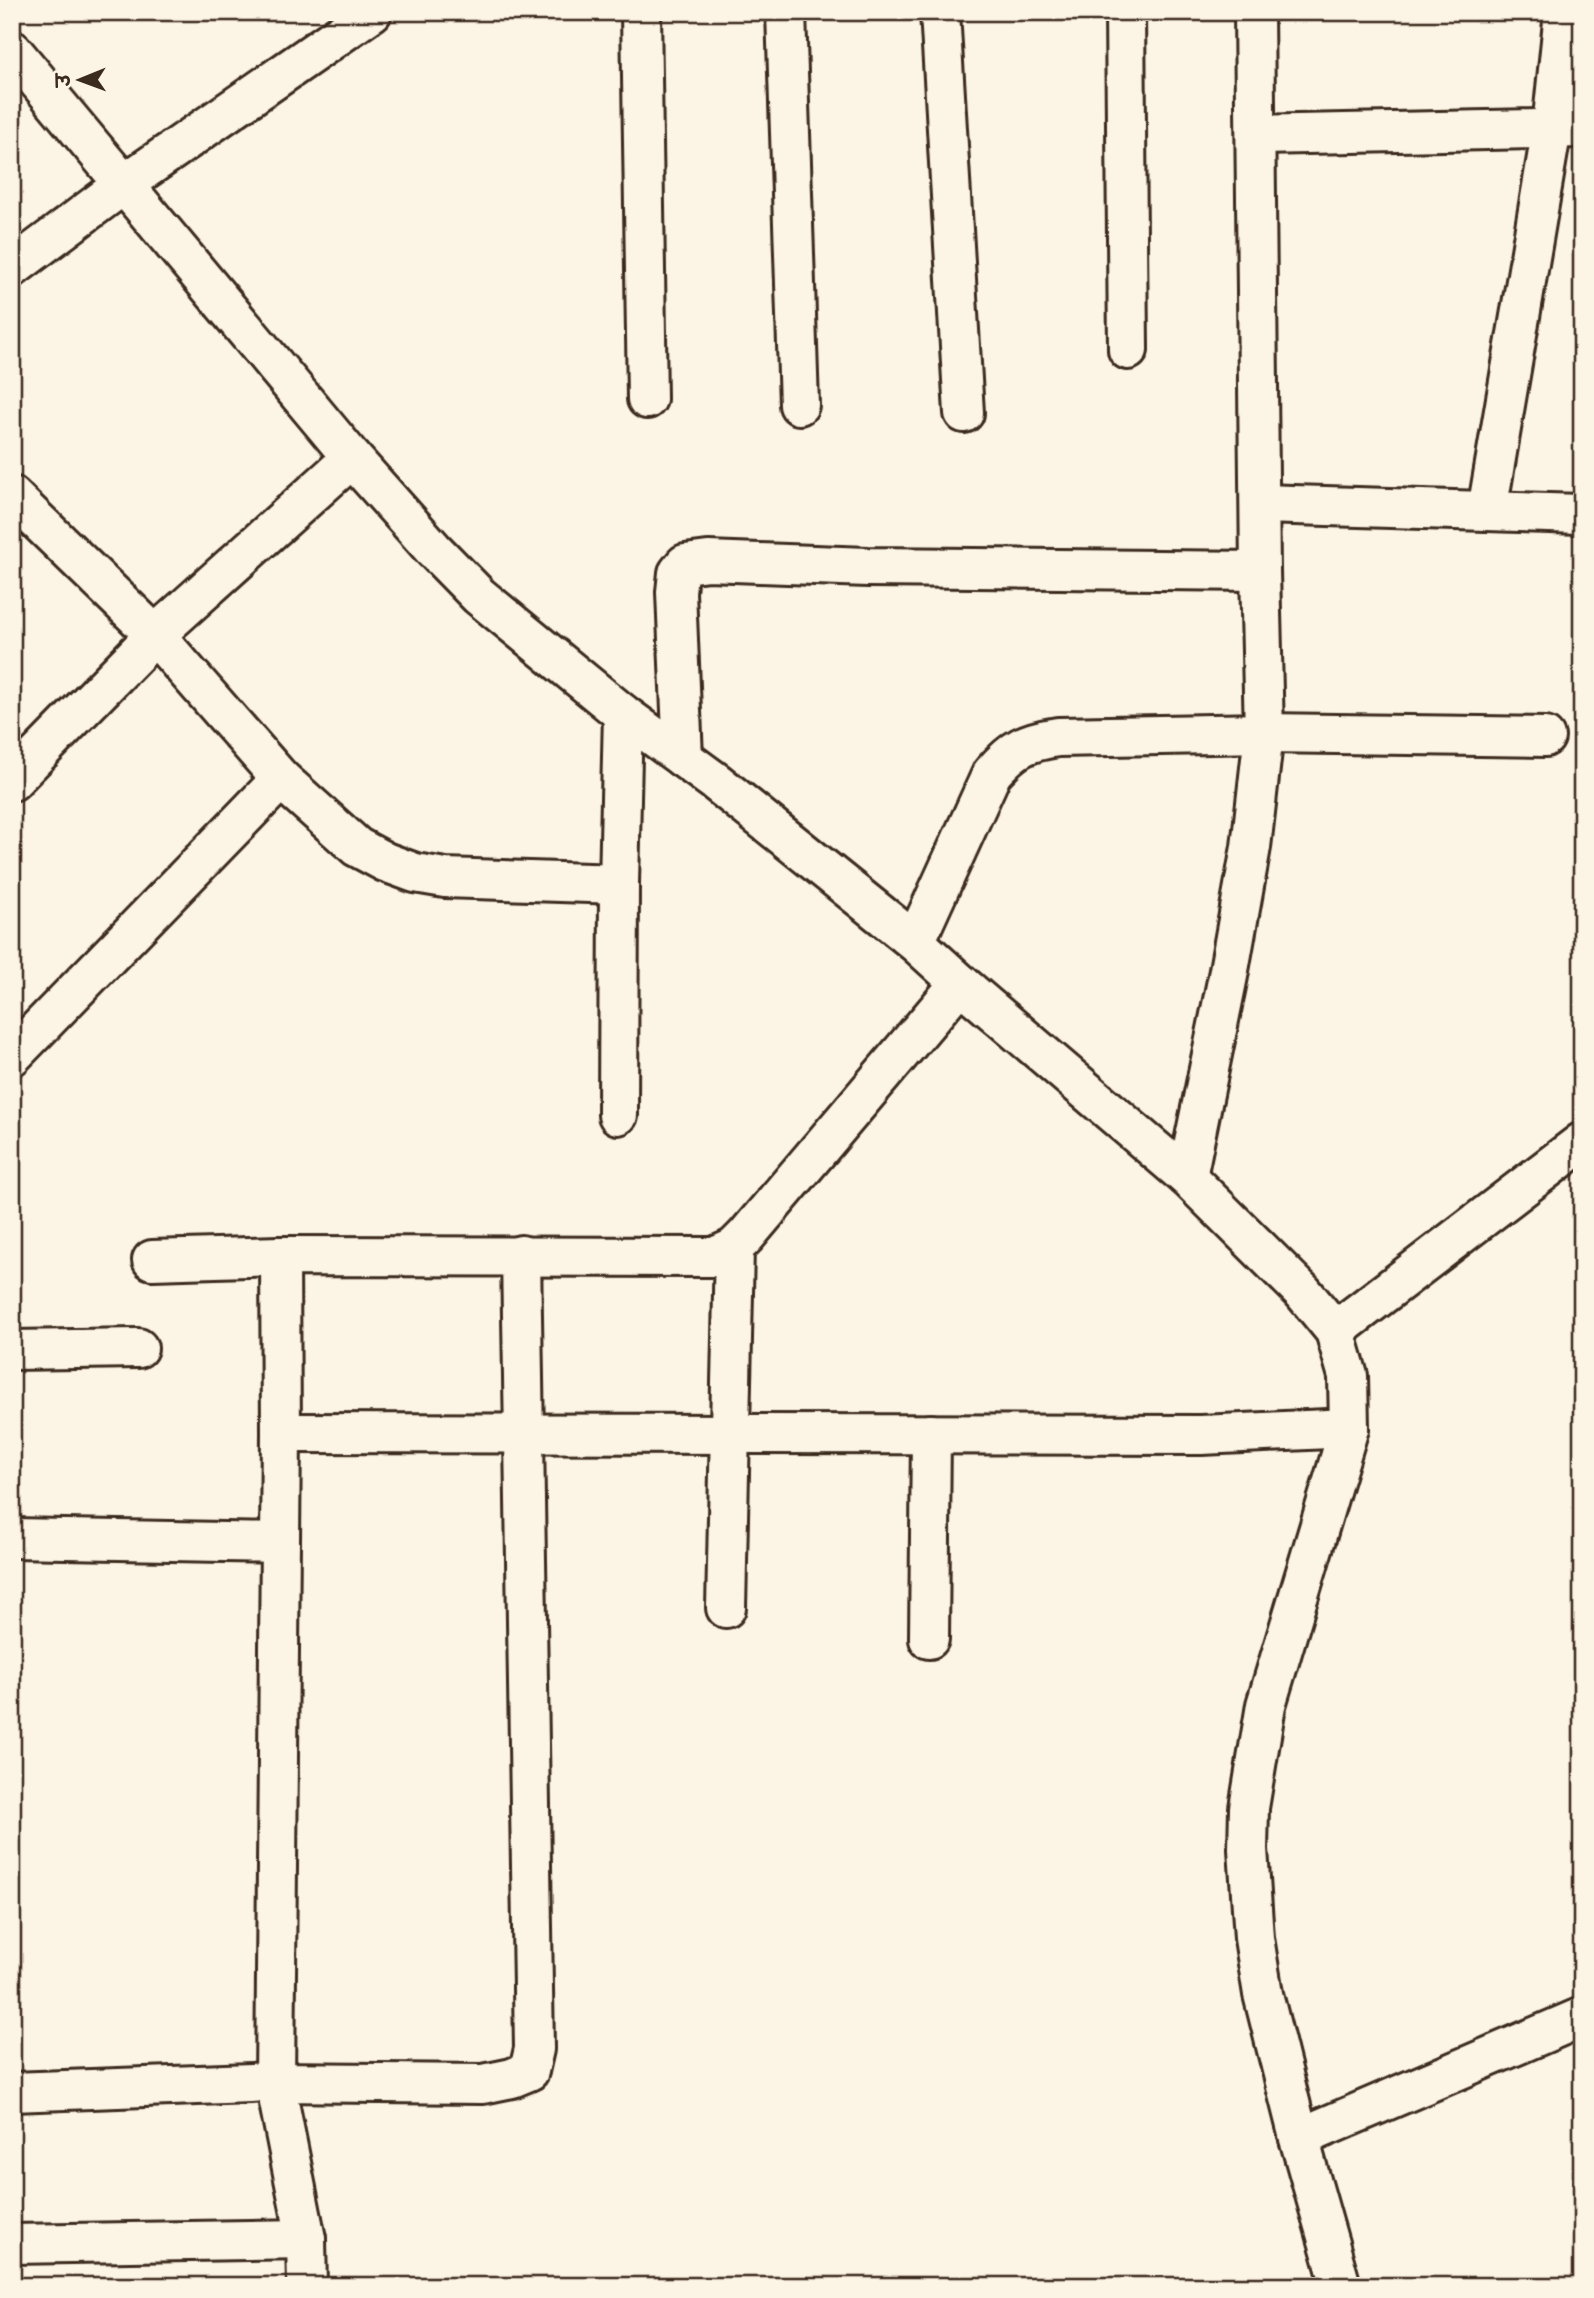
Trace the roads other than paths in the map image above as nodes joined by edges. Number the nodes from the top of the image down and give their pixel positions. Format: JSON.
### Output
{"nodes":[{"id":1,"x":372,"y":12,"type":"edge"},
{"id":2,"x":641,"y":12,"type":"edge"},
{"id":3,"x":786,"y":12,"type":"edge"},
{"id":4,"x":940,"y":12,"type":"edge"},
{"id":5,"x":1125,"y":12,"type":"edge"},
{"id":6,"x":1254,"y":12,"type":"edge"},
{"id":7,"x":1564,"y":12,"type":"edge"},
{"id":8,"x":12,"y":50,"type":"edge"},
{"id":9,"x":1567,"y":128,"type":"edge"},
{"id":10,"x":1256,"y":135,"type":"junction"},
{"id":11,"x":124,"y":184,"type":"junction"},
{"id":12,"x":12,"y":268,"type":"edge"},
{"id":13,"x":1128,"y":351,"type":"dead end"},
{"id":14,"x":647,"y":398,"type":"dead end"},
{"id":15,"x":799,"y":405,"type":"dead end"},
{"id":16,"x":964,"y":413,"type":"dead end"},
{"id":17,"x":352,"y":458,"type":"junction"},
{"id":18,"x":12,"y":496,"type":"edge"},
{"id":19,"x":1260,"y":504,"type":"junction"},
{"id":20,"x":1487,"y":512,"type":"junction"},
{"id":21,"x":1582,"y":514,"type":"edge"},
{"id":22,"x":1260,"y":571,"type":"junction"},
{"id":23,"x":155,"y":635,"type":"junction"},
{"id":24,"x":623,"y":714,"type":"junction"},
{"id":25,"x":1264,"y":733,"type":"junction"},
{"id":26,"x":1545,"y":737,"type":"dead end"},
{"id":27,"x":683,"y":758,"type":"junction"},
{"id":28,"x":281,"y":779,"type":"junction"},
{"id":29,"x":12,"y":780,"type":"edge"},
{"id":30,"x":619,"y":884,"type":"junction"},
{"id":31,"x":915,"y":942,"type":"junction"},
{"id":32,"x":960,"y":984,"type":"junction"},
{"id":33,"x":12,"y":1056,"type":"edge"},
{"id":34,"x":618,"y":1115,"type":"dead end"},
{"id":35,"x":1582,"y":1142,"type":"edge"},
{"id":36,"x":1187,"y":1177,"type":"junction"},
{"id":37,"x":734,"y":1248,"type":"junction"},
{"id":38,"x":521,"y":1255,"type":"junction"},
{"id":39,"x":280,"y":1256,"type":"junction"},
{"id":40,"x":152,"y":1260,"type":"dead end"},
{"id":41,"x":1335,"y":1331,"type":"junction"},
{"id":42,"x":138,"y":1348,"type":"dead end"},
{"id":43,"x":12,"y":1350,"type":"edge"},
{"id":44,"x":1349,"y":1428,"type":"junction"},
{"id":45,"x":281,"y":1433,"type":"junction"},
{"id":46,"x":731,"y":1433,"type":"junction"},
{"id":47,"x":522,"y":1434,"type":"junction"},
{"id":48,"x":931,"y":1434,"type":"junction"},
{"id":49,"x":12,"y":1538,"type":"edge"},
{"id":50,"x":280,"y":1543,"type":"junction"},
{"id":51,"x":726,"y":1608,"type":"dead end"},
{"id":52,"x":929,"y":1639,"type":"dead end"},
{"id":53,"x":1582,"y":2017,"type":"edge"},
{"id":54,"x":275,"y":2082,"type":"junction"},
{"id":55,"x":12,"y":2092,"type":"edge"},
{"id":56,"x":1299,"y":2138,"type":"junction"},
{"id":57,"x":306,"y":2239,"type":"junction"},
{"id":58,"x":12,"y":2244,"type":"edge"},
{"id":59,"x":1328,"y":2281,"type":"edge"},
{"id":60,"x":307,"y":2286,"type":"edge"}],
"edges":[{"from":1,"to":11,"type":"street"},
{"from":2,"to":14,"type":"street"},
{"from":3,"to":15,"type":"street"},
{"from":4,"to":16,"type":"street"},
{"from":5,"to":13,"type":"street"},
{"from":6,"to":10,"type":"street"},
{"from":7,"to":9,"type":"street"},
{"from":8,"to":11,"type":"street"},
{"from":9,"to":10,"type":"street"},
{"from":9,"to":20,"type":"street"},
{"from":10,"to":19,"type":"street"},
{"from":11,"to":12,"type":"street"},
{"from":11,"to":17,"type":"street"},
{"from":17,"to":23,"type":"street"},
{"from":17,"to":24,"type":"street"},
{"from":18,"to":23,"type":"street"},
{"from":19,"to":20,"type":"street"},
{"from":19,"to":22,"type":"street"},
{"from":20,"to":21,"type":"street"},
{"from":22,"to":25,"type":"street"},
{"from":22,"to":27,"type":"street"},
{"from":23,"to":28,"type":"street"},
{"from":23,"to":29,"type":"street"},
{"from":24,"to":27,"type":"street"},
{"from":24,"to":30,"type":"street"},
{"from":25,"to":26,"type":"street"},
{"from":25,"to":31,"type":"street"},
{"from":25,"to":36,"type":"street"},
{"from":27,"to":31,"type":"street"},
{"from":28,"to":30,"type":"street"},
{"from":28,"to":33,"type":"street"},
{"from":30,"to":34,"type":"street"},
{"from":31,"to":32,"type":"street"},
{"from":32,"to":36,"type":"street"},
{"from":32,"to":37,"type":"street"},
{"from":35,"to":41,"type":"street"},
{"from":36,"to":41,"type":"street"},
{"from":37,"to":38,"type":"street"},
{"from":37,"to":46,"type":"street"},
{"from":38,"to":39,"type":"street"},
{"from":38,"to":47,"type":"street"},
{"from":39,"to":40,"type":"street"},
{"from":39,"to":45,"type":"street"},
{"from":41,"to":44,"type":"street"},
{"from":42,"to":43,"type":"street"},
{"from":44,"to":48,"type":"street"},
{"from":44,"to":56,"type":"street"},
{"from":45,"to":47,"type":"street"},
{"from":45,"to":50,"type":"street"},
{"from":46,"to":47,"type":"street"},
{"from":46,"to":48,"type":"street"},
{"from":46,"to":51,"type":"street"},
{"from":47,"to":54,"type":"street"},
{"from":48,"to":52,"type":"street"},
{"from":49,"to":50,"type":"street"},
{"from":50,"to":54,"type":"street"},
{"from":53,"to":56,"type":"street"},
{"from":54,"to":55,"type":"street"},
{"from":54,"to":57,"type":"street"},
{"from":56,"to":59,"type":"street"},
{"from":57,"to":58,"type":"street"},
{"from":57,"to":60,"type":"street"}]}
